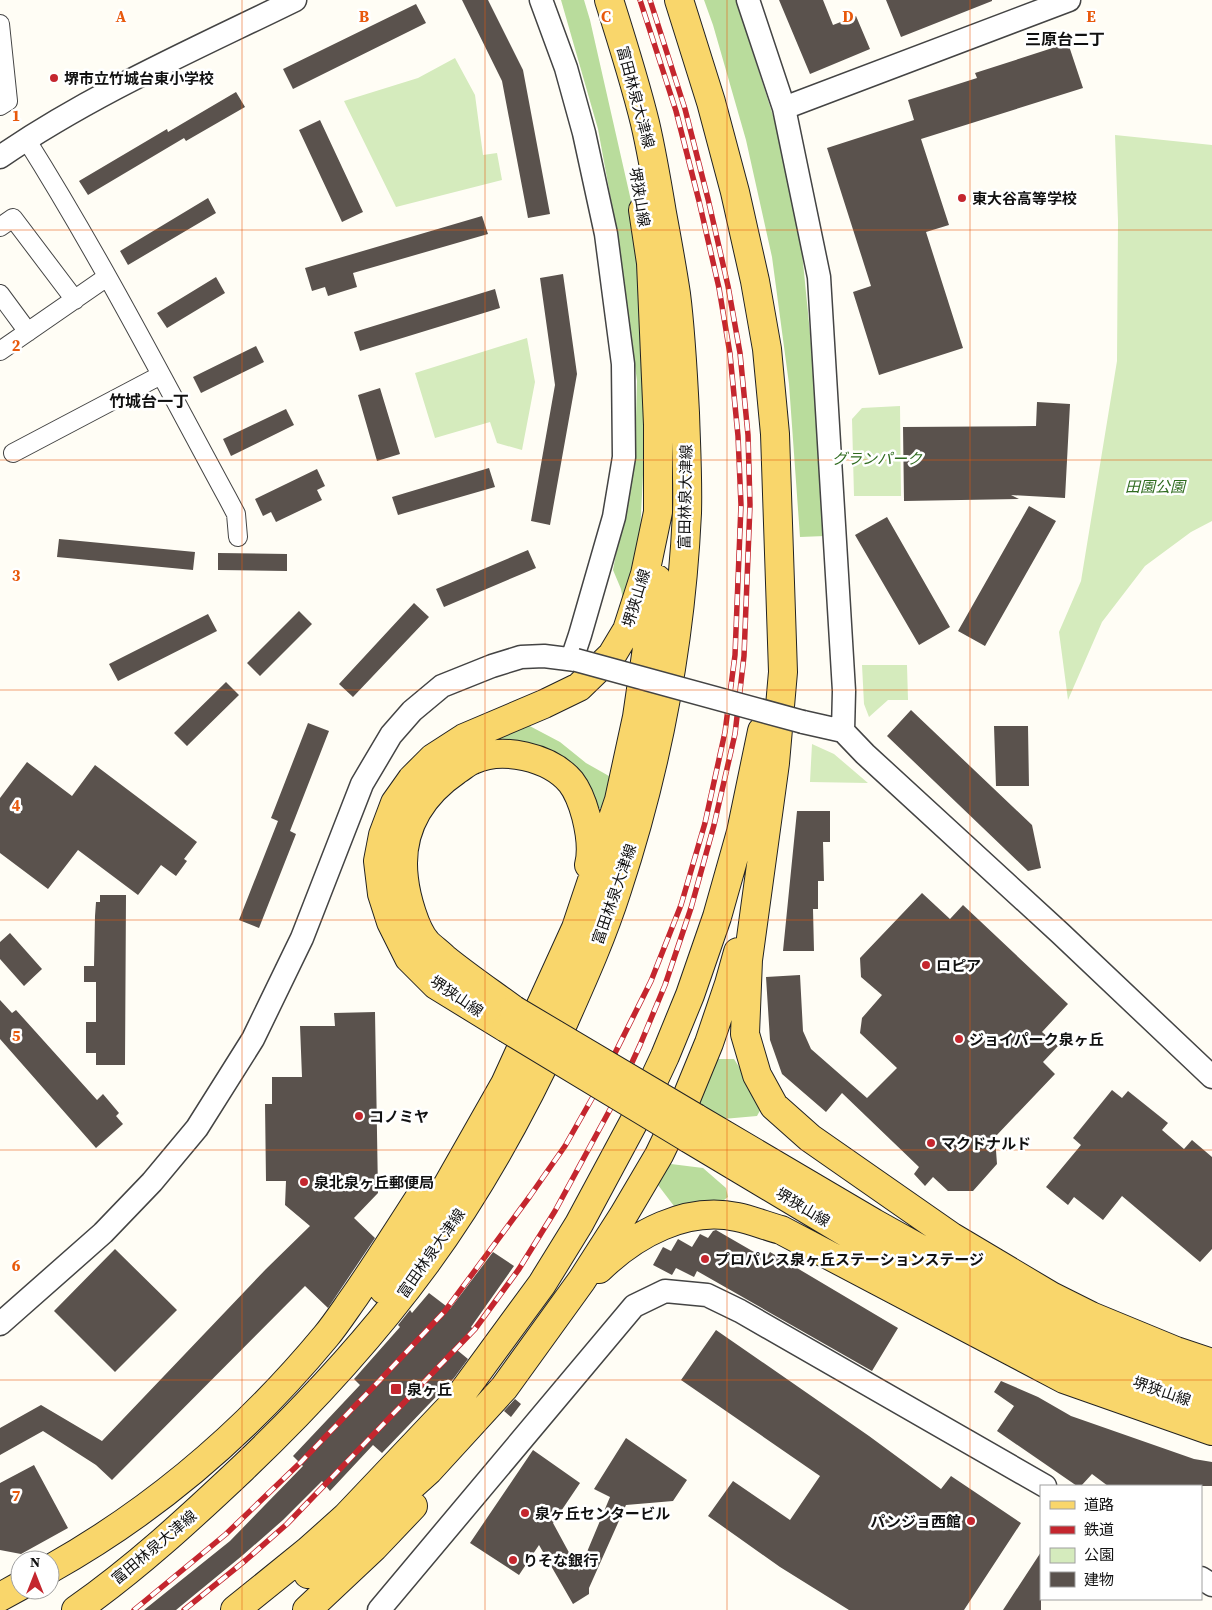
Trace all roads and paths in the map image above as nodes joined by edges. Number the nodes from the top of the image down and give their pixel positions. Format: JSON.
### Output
{"nodes":[{"id":1,"x":295,"y":0,"type":"edge"},
{"id":2,"x":541,"y":0,"type":"edge"},
{"id":3,"x":593,"y":0,"type":"edge"},
{"id":4,"x":609,"y":0,"type":"edge"},
{"id":5,"x":679,"y":0,"type":"edge"},
{"id":6,"x":748,"y":0,"type":"edge"},
{"id":7,"x":1069,"y":0,"type":"edge"},
{"id":8,"x":0,"y":24,"type":"edge"},
{"id":9,"x":0,"y":106,"type":"edge"},
{"id":10,"x":784,"y":108,"type":"junction"},
{"id":11,"x":26,"y":139,"type":"junction"},
{"id":12,"x":0,"y":157,"type":"edge"},
{"id":13,"x":0,"y":227,"type":"edge"},
{"id":14,"x":107,"y":277,"type":"junction"},
{"id":15,"x":0,"y":294,"type":"edge"},
{"id":16,"x":75,"y":300,"type":"junction"},
{"id":17,"x":28,"y":332,"type":"junction"},
{"id":18,"x":0,"y":351,"type":"edge"},
{"id":19,"x":161,"y":375,"type":"junction"},
{"id":20,"x":13,"y":453,"type":"dead end"},
{"id":21,"x":778,"y":506,"type":"junction"},
{"id":22,"x":658,"y":512,"type":"junction"},
{"id":23,"x":238,"y":538,"type":"dead end"},
{"id":24,"x":574,"y":659,"type":"junction"},
{"id":25,"x":844,"y":731,"type":"junction"},
{"id":26,"x":767,"y":821,"type":"junction"},
{"id":27,"x":576,"y":928,"type":"junction"},
{"id":28,"x":548,"y":990,"type":"junction"},
{"id":29,"x":510,"y":1019,"type":"junction"},
{"id":30,"x":1212,"y":1077,"type":"edge"},
{"id":31,"x":692,"y":1128,"type":"junction"},
{"id":32,"x":554,"y":1320,"type":"junction"},
{"id":33,"x":0,"y":1324,"type":"edge"},
{"id":34,"x":1212,"y":1363,"type":"edge"},
{"id":35,"x":1212,"y":1384,"type":"edge"},
{"id":36,"x":504,"y":1388,"type":"junction"},
{"id":37,"x":315,"y":1396,"type":"junction"},
{"id":38,"x":1157,"y":1401,"type":"junction"},
{"id":39,"x":1210,"y":1419,"type":"edge"},
{"id":40,"x":1043,"y":1485,"type":"edge"},
{"id":41,"x":60,"y":1563,"type":"edge"},
{"id":42,"x":76,"y":1610,"type":"edge"},
{"id":43,"x":235,"y":1610,"type":"edge"},
{"id":44,"x":264,"y":1610,"type":"edge"},
{"id":45,"x":307,"y":1610,"type":"edge"},
{"id":46,"x":379,"y":1610,"type":"edge"}],
"edges":[{"from":1,"to":11,"type":"street"},
{"from":2,"to":24,"type":"street"},
{"from":3,"to":22,"type":"main road","name":"堺狭山線"},
{"from":4,"to":37,"type":"main road","name":"富田林泉大津線"},
{"from":5,"to":21,"type":"main road"},
{"from":6,"to":10,"type":"street"},
{"from":7,"to":10,"type":"street"},
{"from":8,"to":9,"type":"street"},
{"from":10,"to":25,"type":"street"},
{"from":11,"to":12,"type":"street"},
{"from":11,"to":14,"type":"street"},
{"from":13,"to":16,"type":"street"},
{"from":14,"to":16,"type":"street"},
{"from":14,"to":19,"type":"street"},
{"from":15,"to":17,"type":"street"},
{"from":16,"to":17,"type":"street"},
{"from":17,"to":18,"type":"street"},
{"from":19,"to":20,"type":"street"},
{"from":19,"to":23,"type":"street"},
{"from":21,"to":26,"type":"main road"},
{"from":21,"to":43,"type":"main road"},
{"from":22,"to":27,"type":"main road"},
{"from":22,"to":29,"type":"main road","name":"堺狭山線"},
{"from":24,"to":25,"type":"street","bridge":true},
{"from":24,"to":33,"type":"street"},
{"from":25,"to":30,"type":"street"},
{"from":26,"to":32,"type":"main road"},
{"from":26,"to":34,"type":"main road"},
{"from":27,"to":28,"type":"main road"},
{"from":27,"to":29,"type":"main road","name":"堺狭山線"},
{"from":28,"to":37,"type":"main road"},
{"from":28,"to":41,"type":"main road"},
{"from":29,"to":31,"type":"main road","name":"堺狭山線","bridge":true},
{"from":31,"to":35,"type":"main road","name":"堺狭山線"},
{"from":31,"to":38,"type":"main road","name":"堺狭山線"},
{"from":32,"to":36,"type":"main road"},
{"from":32,"to":38,"type":"main road"},
{"from":36,"to":44,"type":"main road"},
{"from":36,"to":45,"type":"main road"},
{"from":37,"to":42,"type":"main road","name":"富田林泉大津線"},
{"from":38,"to":39,"type":"main road"},
{"from":40,"to":46,"type":"street"}]}
